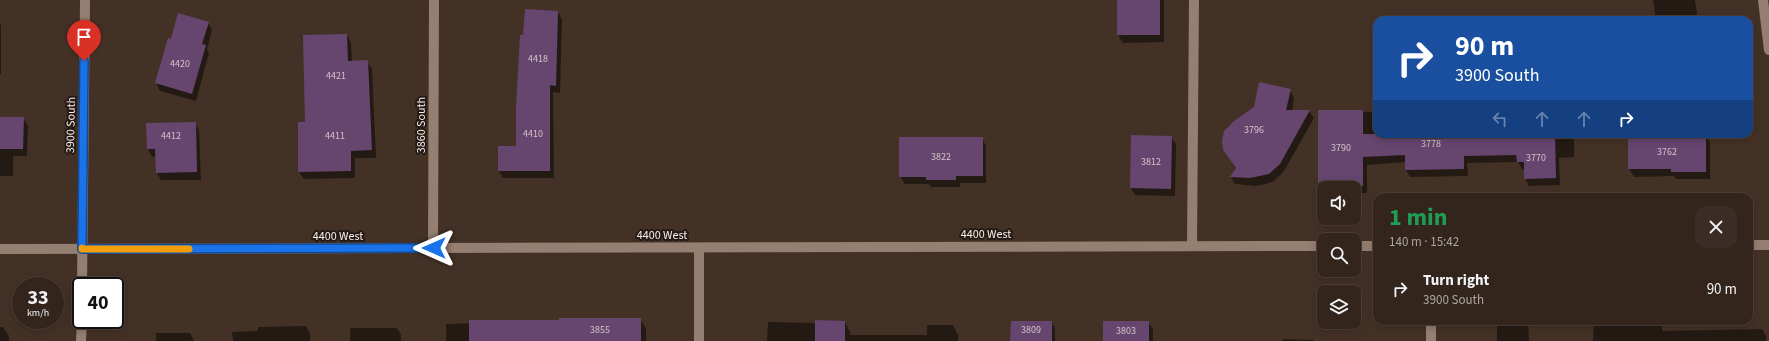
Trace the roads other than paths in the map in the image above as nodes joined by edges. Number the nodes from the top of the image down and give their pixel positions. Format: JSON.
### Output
{"nodes":[{"id":1,"x":1194,"y":0,"type":"edge"},
{"id":2,"x":1763,"y":0,"type":"edge"},
{"id":3,"x":85,"y":1,"type":"edge"},
{"id":4,"x":434,"y":1,"type":"dead end"},
{"id":5,"x":1769,"y":50,"type":"edge"},
{"id":6,"x":1753,"y":245,"type":"edge"},
{"id":7,"x":1769,"y":245,"type":"edge"},
{"id":8,"x":1192,"y":246,"type":"junction"},
{"id":9,"x":1317,"y":246,"type":"edge"},
{"id":10,"x":1361,"y":246,"type":"edge"},
{"id":11,"x":1373,"y":246,"type":"edge"},
{"id":12,"x":434,"y":248,"type":"junction"},
{"id":13,"x":699,"y":248,"type":"junction"},
{"id":14,"x":0,"y":249,"type":"edge"},
{"id":15,"x":82,"y":249,"type":"junction"},
{"id":16,"x":82,"y":277,"type":"edge"},
{"id":17,"x":1431,"y":325,"type":"edge"},
{"id":18,"x":82,"y":329,"type":"edge"},
{"id":19,"x":81,"y":341,"type":"edge"},
{"id":20,"x":699,"y":341,"type":"edge"},
{"id":21,"x":1431,"y":341,"type":"edge"}],
"edges":[{"from":1,"to":8,"type":"street"},
{"from":2,"to":5,"type":"street"},
{"from":3,"to":15,"type":"street","name":"3900 South"},
{"from":4,"to":12,"type":"street","name":"3860 South"},
{"from":6,"to":7,"type":"street"},
{"from":8,"to":9,"type":"street","name":"4400 West"},
{"from":8,"to":13,"type":"street","name":"4400 West"},
{"from":10,"to":11,"type":"street"},
{"from":12,"to":13,"type":"street","name":"4400 West"},
{"from":12,"to":15,"type":"street","name":"4400 West"},
{"from":13,"to":20,"type":"street"},
{"from":14,"to":15,"type":"street","name":"4400 West"},
{"from":15,"to":16,"type":"street","name":"3900 South"},
{"from":17,"to":21,"type":"street"},
{"from":18,"to":19,"type":"street"}]}
